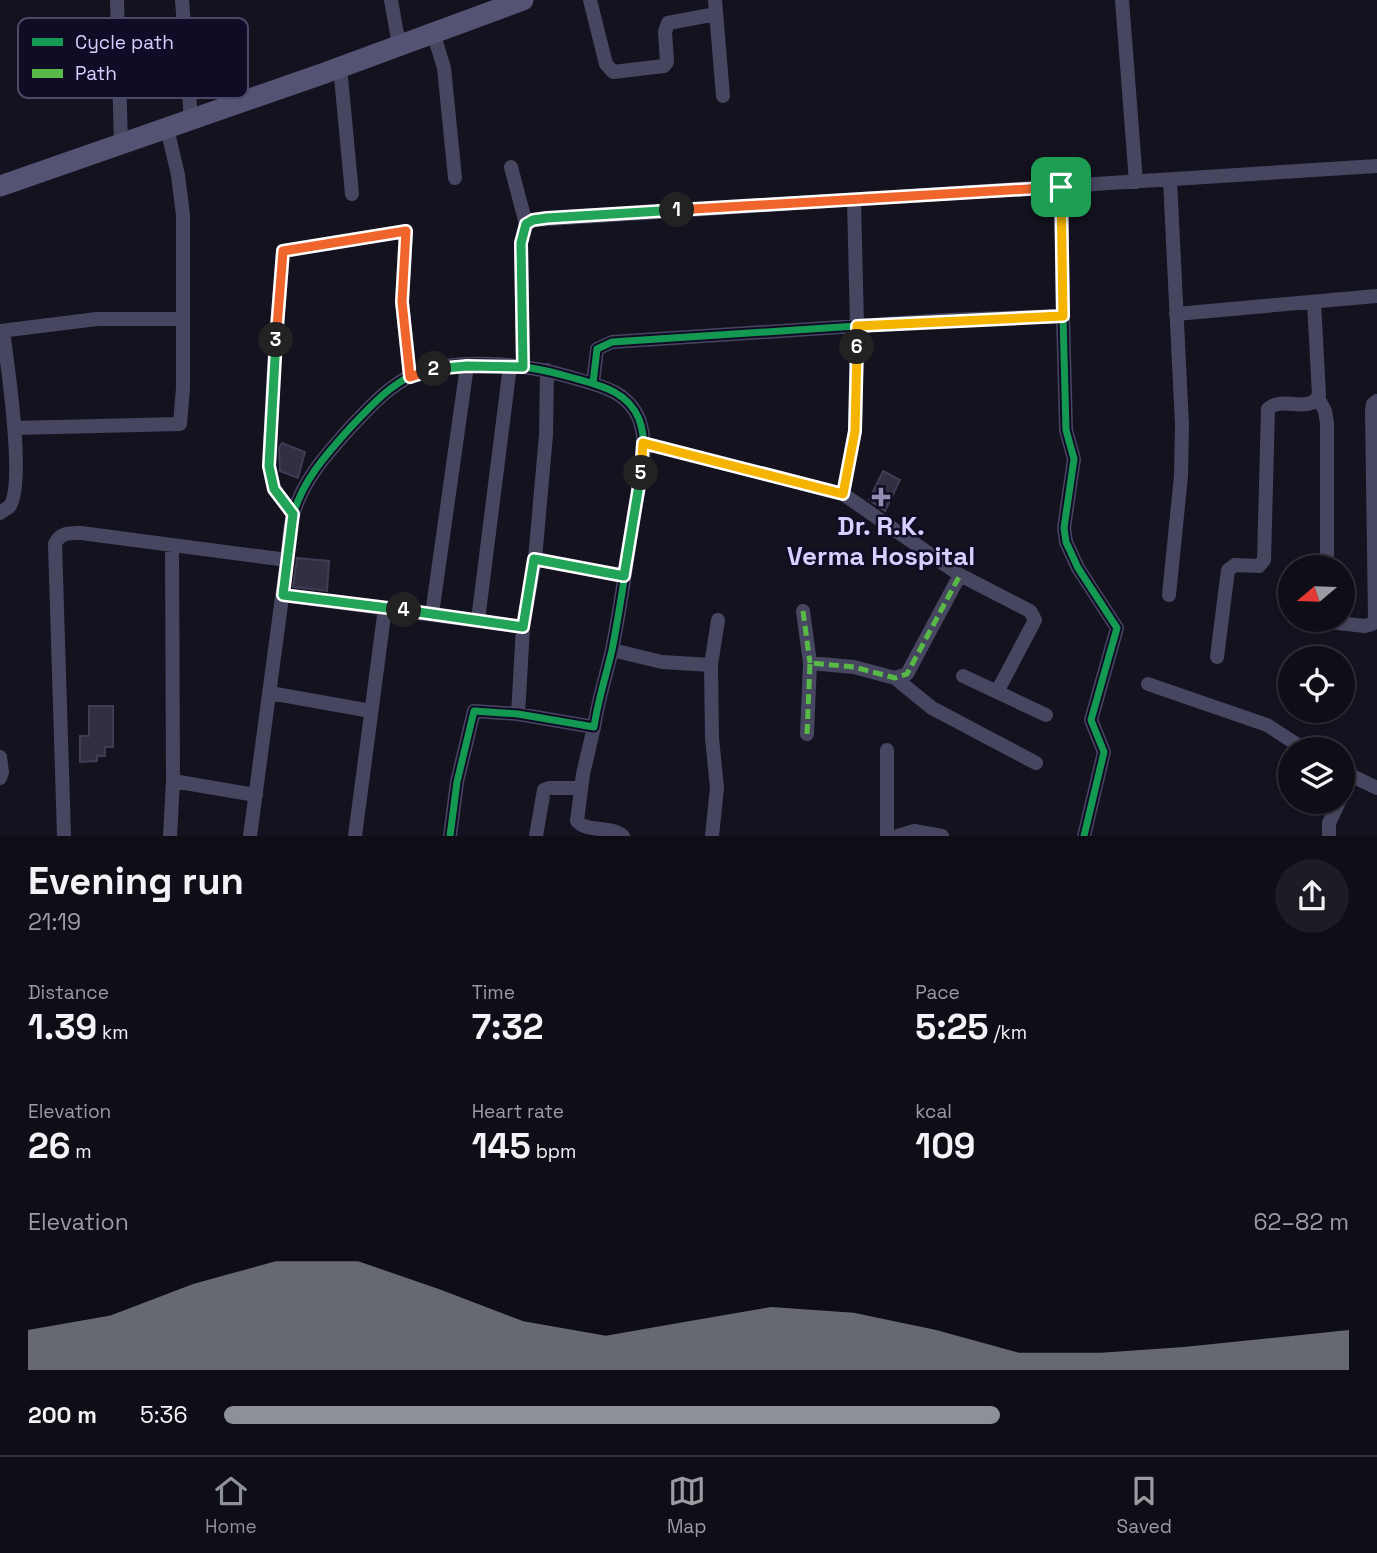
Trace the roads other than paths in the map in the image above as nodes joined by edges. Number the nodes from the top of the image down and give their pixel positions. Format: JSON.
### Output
{"nodes":[{"id":1,"x":117,"y":0,"type":"edge"},
{"id":2,"x":182,"y":0,"type":"edge"},
{"id":3,"x":391,"y":0,"type":"edge"},
{"id":4,"x":523,"y":0,"type":"edge"},
{"id":5,"x":590,"y":0,"type":"edge"},
{"id":6,"x":1122,"y":0,"type":"edge"},
{"id":7,"x":716,"y":7,"type":"edge"},
{"id":8,"x":118,"y":18,"type":"edge"},
{"id":9,"x":183,"y":18,"type":"edge"},
{"id":10,"x":433,"y":32,"type":"junction"},
{"id":11,"x":399,"y":45,"type":"junction"},
{"id":12,"x":340,"y":67,"type":"junction"},
{"id":13,"x":723,"y":96,"type":"dead end"},
{"id":14,"x":120,"y":98,"type":"edge"},
{"id":15,"x":189,"y":98,"type":"edge"},
{"id":16,"x":191,"y":120,"type":"junction"},
{"id":17,"x":167,"y":128,"type":"junction"},
{"id":18,"x":121,"y":144,"type":"junction"},
{"id":19,"x":1377,"y":166,"type":"edge"},
{"id":20,"x":511,"y":167,"type":"dead end"},
{"id":21,"x":456,"y":178,"type":"dead end"},
{"id":22,"x":1170,"y":180,"type":"junction"},
{"id":23,"x":1136,"y":182,"type":"junction"},
{"id":24,"x":0,"y":186,"type":"edge"},
{"id":25,"x":1061,"y":187,"type":"junction"},
{"id":26,"x":352,"y":194,"type":"dead end"},
{"id":27,"x":854,"y":200,"type":"junction"},
{"id":28,"x":526,"y":224,"type":"junction"},
{"id":29,"x":1377,"y":296,"type":"edge"},
{"id":30,"x":1314,"y":302,"type":"junction"},
{"id":31,"x":1176,"y":314,"type":"junction"},
{"id":32,"x":1063,"y":316,"type":"junction"},
{"id":33,"x":183,"y":319,"type":"junction"},
{"id":34,"x":857,"y":326,"type":"junction"},
{"id":35,"x":2,"y":331,"type":"edge"},
{"id":36,"x":467,"y":366,"type":"junction"},
{"id":37,"x":516,"y":366,"type":"junction"},
{"id":38,"x":547,"y":370,"type":"junction"},
{"id":39,"x":410,"y":377,"type":"junction"},
{"id":40,"x":593,"y":383,"type":"junction"},
{"id":41,"x":1318,"y":398,"type":"junction"},
{"id":42,"x":1377,"y":401,"type":"edge"},
{"id":43,"x":14,"y":428,"type":"junction"},
{"id":44,"x":643,"y":443,"type":"junction"},
{"id":45,"x":843,"y":494,"type":"junction"},
{"id":46,"x":0,"y":513,"type":"edge"},
{"id":47,"x":293,"y":514,"type":"junction"},
{"id":48,"x":172,"y":545,"type":"junction"},
{"id":49,"x":1328,"y":555,"type":"edge"},
{"id":50,"x":534,"y":559,"type":"junction"},
{"id":51,"x":288,"y":560,"type":"junction"},
{"id":52,"x":960,"y":575,"type":"junction"},
{"id":53,"x":624,"y":576,"type":"junction"},
{"id":54,"x":283,"y":595,"type":"junction"},
{"id":55,"x":1169,"y":595,"type":"dead end"},
{"id":56,"x":385,"y":608,"type":"junction"},
{"id":57,"x":803,"y":611,"type":"dead end"},
{"id":58,"x":432,"y":614,"type":"junction"},
{"id":59,"x":478,"y":620,"type":"junction"},
{"id":60,"x":718,"y":620,"type":"dead end"},
{"id":61,"x":1355,"y":624,"type":"edge"},
{"id":62,"x":523,"y":627,"type":"junction"},
{"id":63,"x":612,"y":649,"type":"junction"},
{"id":64,"x":1217,"y":657,"type":"dead end"},
{"id":65,"x":810,"y":663,"type":"junction"},
{"id":66,"x":711,"y":665,"type":"junction"},
{"id":67,"x":964,"y":676,"type":"dead end"},
{"id":68,"x":894,"y":678,"type":"junction"},
{"id":69,"x":1148,"y":684,"type":"dead end"},
{"id":70,"x":270,"y":692,"type":"junction"},
{"id":71,"x":997,"y":692,"type":"junction"},
{"id":72,"x":371,"y":711,"type":"junction"},
{"id":73,"x":518,"y":714,"type":"junction"},
{"id":74,"x":1046,"y":715,"type":"dead end"},
{"id":75,"x":594,"y":727,"type":"junction"},
{"id":76,"x":807,"y":734,"type":"dead end"},
{"id":77,"x":1286,"y":737,"type":"edge"},
{"id":78,"x":887,"y":750,"type":"dead end"},
{"id":79,"x":0,"y":757,"type":"edge"},
{"id":80,"x":1036,"y":763,"type":"dead end"},
{"id":81,"x":0,"y":778,"type":"edge"},
{"id":82,"x":1355,"y":778,"type":"edge"},
{"id":83,"x":173,"y":781,"type":"junction"},
{"id":84,"x":581,"y":788,"type":"junction"},
{"id":85,"x":1377,"y":788,"type":"edge"},
{"id":86,"x":256,"y":795,"type":"junction"},
{"id":87,"x":1333,"y":814,"type":"edge"},
{"id":88,"x":64,"y":835,"type":"edge"},
{"id":89,"x":170,"y":835,"type":"edge"},
{"id":90,"x":250,"y":835,"type":"edge"},
{"id":91,"x":355,"y":835,"type":"edge"},
{"id":92,"x":450,"y":835,"type":"edge"},
{"id":93,"x":536,"y":835,"type":"edge"},
{"id":94,"x":622,"y":835,"type":"edge"},
{"id":95,"x":712,"y":835,"type":"edge"},
{"id":96,"x":887,"y":835,"type":"edge"},
{"id":97,"x":898,"y":835,"type":"edge"},
{"id":98,"x":942,"y":835,"type":"edge"},
{"id":99,"x":1084,"y":835,"type":"edge"},
{"id":100,"x":1329,"y":835,"type":"edge"}],
"edges":[{"from":1,"to":8,"type":"street"},
{"from":2,"to":9,"type":"street"},
{"from":3,"to":11,"type":"street"},
{"from":4,"to":10,"type":"street"},
{"from":5,"to":7,"type":"street"},
{"from":6,"to":23,"type":"street"},
{"from":7,"to":13,"type":"street"},
{"from":10,"to":11,"type":"street"},
{"from":10,"to":21,"type":"street"},
{"from":11,"to":12,"type":"street"},
{"from":12,"to":16,"type":"street"},
{"from":12,"to":26,"type":"street"},
{"from":14,"to":18,"type":"street"},
{"from":15,"to":16,"type":"street"},
{"from":16,"to":17,"type":"street"},
{"from":17,"to":18,"type":"street"},
{"from":17,"to":33,"type":"street"},
{"from":18,"to":24,"type":"street"},
{"from":19,"to":22,"type":"street"},
{"from":20,"to":28,"type":"street"},
{"from":22,"to":23,"type":"street"},
{"from":22,"to":31,"type":"street"},
{"from":23,"to":25,"type":"street"},
{"from":25,"to":27,"type":"street"},
{"from":25,"to":32,"type":"street"},
{"from":27,"to":28,"type":"street"},
{"from":27,"to":34,"type":"street"},
{"from":28,"to":37,"type":"street"},
{"from":29,"to":30,"type":"street"},
{"from":30,"to":31,"type":"street"},
{"from":30,"to":41,"type":"street"},
{"from":31,"to":55,"type":"street"},
{"from":32,"to":34,"type":"street"},
{"from":32,"to":99,"type":"street"},
{"from":33,"to":35,"type":"street"},
{"from":33,"to":43,"type":"street"},
{"from":34,"to":40,"type":"street"},
{"from":34,"to":45,"type":"street"},
{"from":35,"to":43,"type":"street"},
{"from":36,"to":37,"type":"street"},
{"from":36,"to":39,"type":"street"},
{"from":36,"to":58,"type":"street"},
{"from":37,"to":38,"type":"street"},
{"from":37,"to":59,"type":"street"},
{"from":38,"to":40,"type":"street"},
{"from":38,"to":50,"type":"street"},
{"from":39,"to":47,"type":"street"},
{"from":39,"to":47,"type":"street"},
{"from":40,"to":44,"type":"street"},
{"from":41,"to":49,"type":"street"},
{"from":41,"to":64,"type":"street"},
{"from":42,"to":61,"type":"street"},
{"from":43,"to":46,"type":"street"},
{"from":44,"to":45,"type":"street"},
{"from":44,"to":53,"type":"street"},
{"from":45,"to":52,"type":"street"},
{"from":47,"to":51,"type":"street"},
{"from":48,"to":51,"type":"street"},
{"from":48,"to":83,"type":"street"},
{"from":48,"to":88,"type":"street"},
{"from":50,"to":53,"type":"street"},
{"from":50,"to":62,"type":"street"},
{"from":51,"to":54,"type":"street"},
{"from":52,"to":68,"type":"street"},
{"from":52,"to":71,"type":"street"},
{"from":53,"to":63,"type":"street"},
{"from":54,"to":56,"type":"street"},
{"from":54,"to":70,"type":"street"},
{"from":56,"to":58,"type":"street"},
{"from":56,"to":72,"type":"street"},
{"from":57,"to":65,"type":"street"},
{"from":58,"to":59,"type":"street"},
{"from":59,"to":62,"type":"street"},
{"from":60,"to":66,"type":"street"},
{"from":62,"to":73,"type":"street"},
{"from":63,"to":66,"type":"street"},
{"from":63,"to":75,"type":"street"},
{"from":65,"to":68,"type":"street"},
{"from":65,"to":76,"type":"street"},
{"from":66,"to":95,"type":"street"},
{"from":67,"to":71,"type":"street"},
{"from":68,"to":80,"type":"street"},
{"from":69,"to":77,"type":"street"},
{"from":70,"to":72,"type":"street"},
{"from":70,"to":86,"type":"street"},
{"from":71,"to":74,"type":"street"},
{"from":72,"to":91,"type":"street"},
{"from":73,"to":75,"type":"street"},
{"from":73,"to":92,"type":"street"},
{"from":75,"to":84,"type":"street"},
{"from":78,"to":96,"type":"street"},
{"from":79,"to":81,"type":"street"},
{"from":82,"to":85,"type":"street"},
{"from":83,"to":86,"type":"street"},
{"from":83,"to":89,"type":"street"},
{"from":84,"to":93,"type":"street"},
{"from":84,"to":94,"type":"street"},
{"from":86,"to":90,"type":"street"},
{"from":87,"to":100,"type":"street"},
{"from":97,"to":98,"type":"street"}]}
